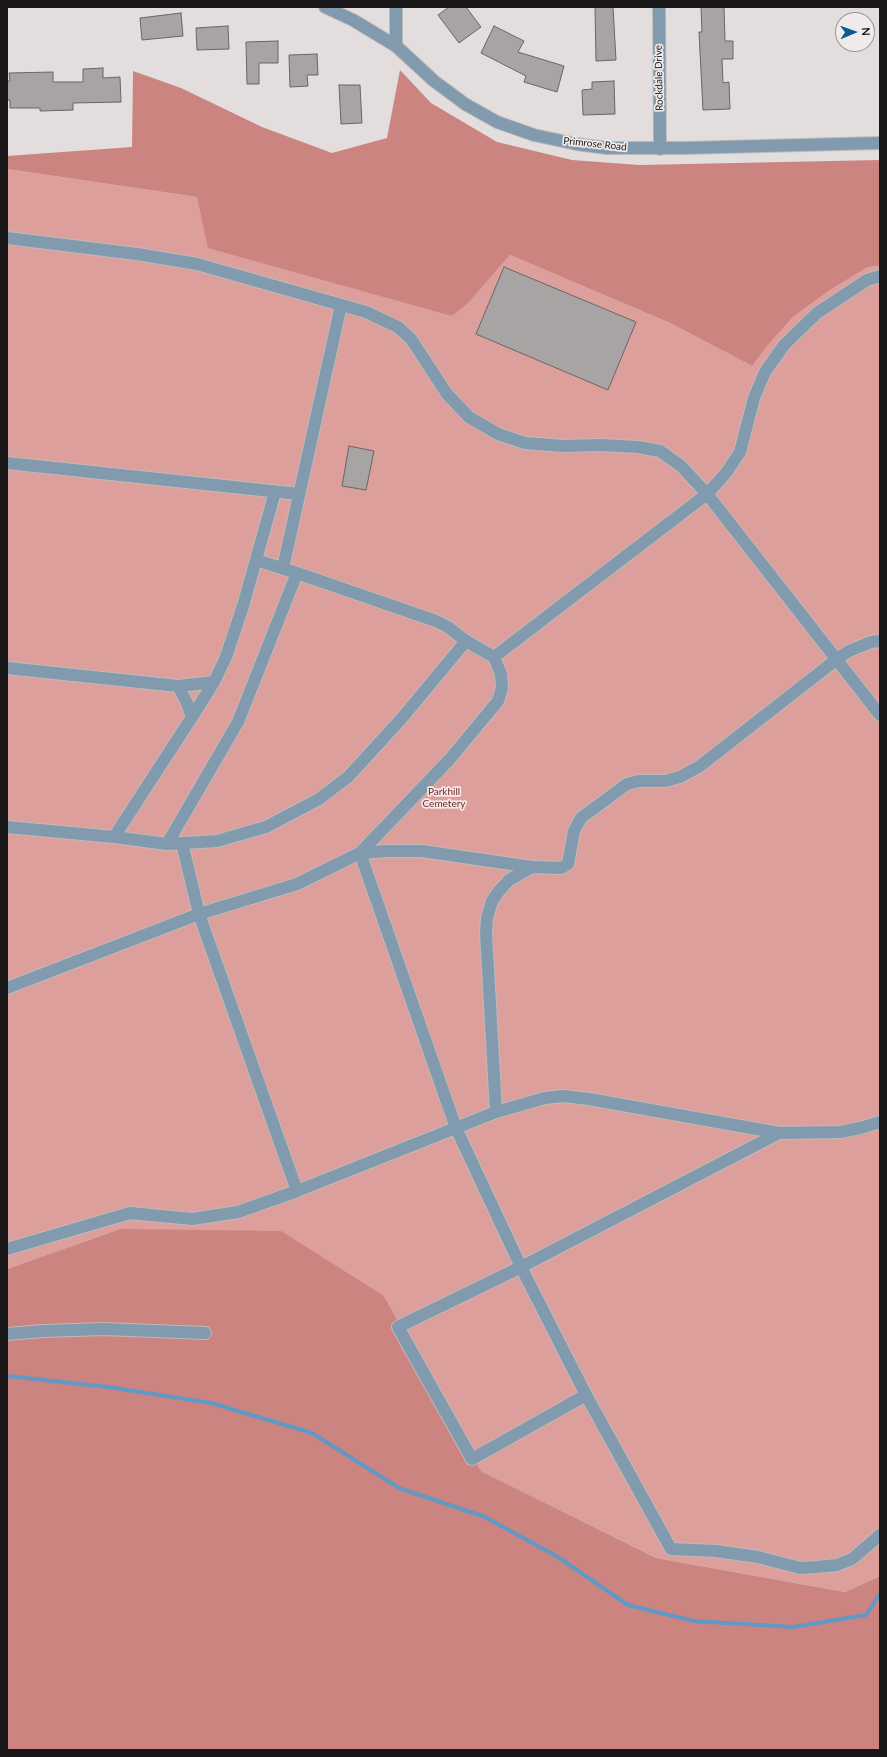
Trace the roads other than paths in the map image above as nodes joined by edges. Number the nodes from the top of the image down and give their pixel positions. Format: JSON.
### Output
{"nodes":[{"id":1,"x":325,"y":7,"type":"edge"},
{"id":2,"x":396,"y":7,"type":"edge"},
{"id":3,"x":659,"y":7,"type":"edge"},
{"id":4,"x":396,"y":46,"type":"junction"},
{"id":5,"x":880,"y":143,"type":"edge"},
{"id":6,"x":660,"y":148,"type":"junction"},
{"id":7,"x":7,"y":238,"type":"edge"},
{"id":8,"x":880,"y":276,"type":"edge"},
{"id":9,"x":341,"y":306,"type":"junction"},
{"id":10,"x":7,"y":463,"type":"edge"},
{"id":11,"x":275,"y":492,"type":"junction"},
{"id":12,"x":299,"y":494,"type":"junction"},
{"id":13,"x":707,"y":494,"type":"junction"},
{"id":14,"x":256,"y":560,"type":"junction"},
{"id":15,"x":283,"y":568,"type":"junction"},
{"id":16,"x":297,"y":572,"type":"junction"},
{"id":17,"x":466,"y":641,"type":"junction"},
{"id":18,"x":880,"y":641,"type":"edge"},
{"id":19,"x":494,"y":657,"type":"junction"},
{"id":20,"x":837,"y":659,"type":"junction"},
{"id":21,"x":7,"y":668,"type":"edge"},
{"id":22,"x":214,"y":682,"type":"junction"},
{"id":23,"x":178,"y":686,"type":"junction"},
{"id":24,"x":880,"y":715,"type":"edge"},
{"id":25,"x":192,"y":717,"type":"junction"},
{"id":26,"x":7,"y":827,"type":"edge"},
{"id":27,"x":114,"y":836,"type":"junction"},
{"id":28,"x":182,"y":843,"type":"junction"},
{"id":29,"x":167,"y":844,"type":"junction"},
{"id":30,"x":360,"y":853,"type":"junction"},
{"id":31,"x":532,"y":867,"type":"junction"},
{"id":32,"x":199,"y":914,"type":"junction"},
{"id":33,"x":7,"y":988,"type":"edge"},
{"id":34,"x":496,"y":1112,"type":"junction"},
{"id":35,"x":880,"y":1122,"type":"edge"},
{"id":36,"x":456,"y":1128,"type":"junction"},
{"id":37,"x":779,"y":1133,"type":"junction"},
{"id":38,"x":297,"y":1191,"type":"junction"},
{"id":39,"x":7,"y":1249,"type":"edge"},
{"id":40,"x":521,"y":1267,"type":"junction"},
{"id":41,"x":205,"y":1333,"type":"dead end"},
{"id":42,"x":7,"y":1334,"type":"edge"},
{"id":43,"x":586,"y":1395,"type":"junction"},
{"id":44,"x":880,"y":1535,"type":"edge"}],
"edges":[{"from":1,"to":4,"type":"street","name":"Primrose Road"},
{"from":2,"to":4,"type":"street"},
{"from":3,"to":6,"type":"street","name":"Rockdale Drive"},
{"from":4,"to":6,"type":"street","name":"Primrose Road"},
{"from":5,"to":6,"type":"street","name":"Primrose Road"},
{"from":7,"to":9,"type":"street"},
{"from":8,"to":13,"type":"street"},
{"from":9,"to":12,"type":"street"},
{"from":9,"to":13,"type":"street"},
{"from":10,"to":11,"type":"street"},
{"from":11,"to":12,"type":"street"},
{"from":11,"to":14,"type":"street"},
{"from":12,"to":15,"type":"street"},
{"from":13,"to":19,"type":"street"},
{"from":13,"to":20,"type":"street"},
{"from":14,"to":15,"type":"street"},
{"from":14,"to":22,"type":"street"},
{"from":15,"to":16,"type":"street"},
{"from":16,"to":17,"type":"street"},
{"from":16,"to":29,"type":"street"},
{"from":17,"to":19,"type":"street"},
{"from":17,"to":28,"type":"street"},
{"from":18,"to":20,"type":"street"},
{"from":19,"to":30,"type":"street"},
{"from":20,"to":24,"type":"street"},
{"from":20,"to":31,"type":"street"},
{"from":21,"to":23,"type":"street"},
{"from":22,"to":23,"type":"street"},
{"from":22,"to":25,"type":"street"},
{"from":23,"to":25,"type":"street"},
{"from":25,"to":27,"type":"street"},
{"from":26,"to":27,"type":"street"},
{"from":27,"to":29,"type":"street"},
{"from":28,"to":29,"type":"street"},
{"from":28,"to":32,"type":"street"},
{"from":30,"to":31,"type":"street"},
{"from":30,"to":32,"type":"street"},
{"from":30,"to":36,"type":"street"},
{"from":31,"to":34,"type":"street"},
{"from":32,"to":33,"type":"street"},
{"from":32,"to":38,"type":"street"},
{"from":34,"to":36,"type":"street"},
{"from":34,"to":37,"type":"street"},
{"from":35,"to":37,"type":"street"},
{"from":36,"to":38,"type":"street"},
{"from":36,"to":40,"type":"street"},
{"from":37,"to":40,"type":"street"},
{"from":38,"to":39,"type":"street"},
{"from":40,"to":43,"type":"street"},
{"from":40,"to":43,"type":"street"},
{"from":41,"to":42,"type":"street"},
{"from":43,"to":44,"type":"street"}]}
